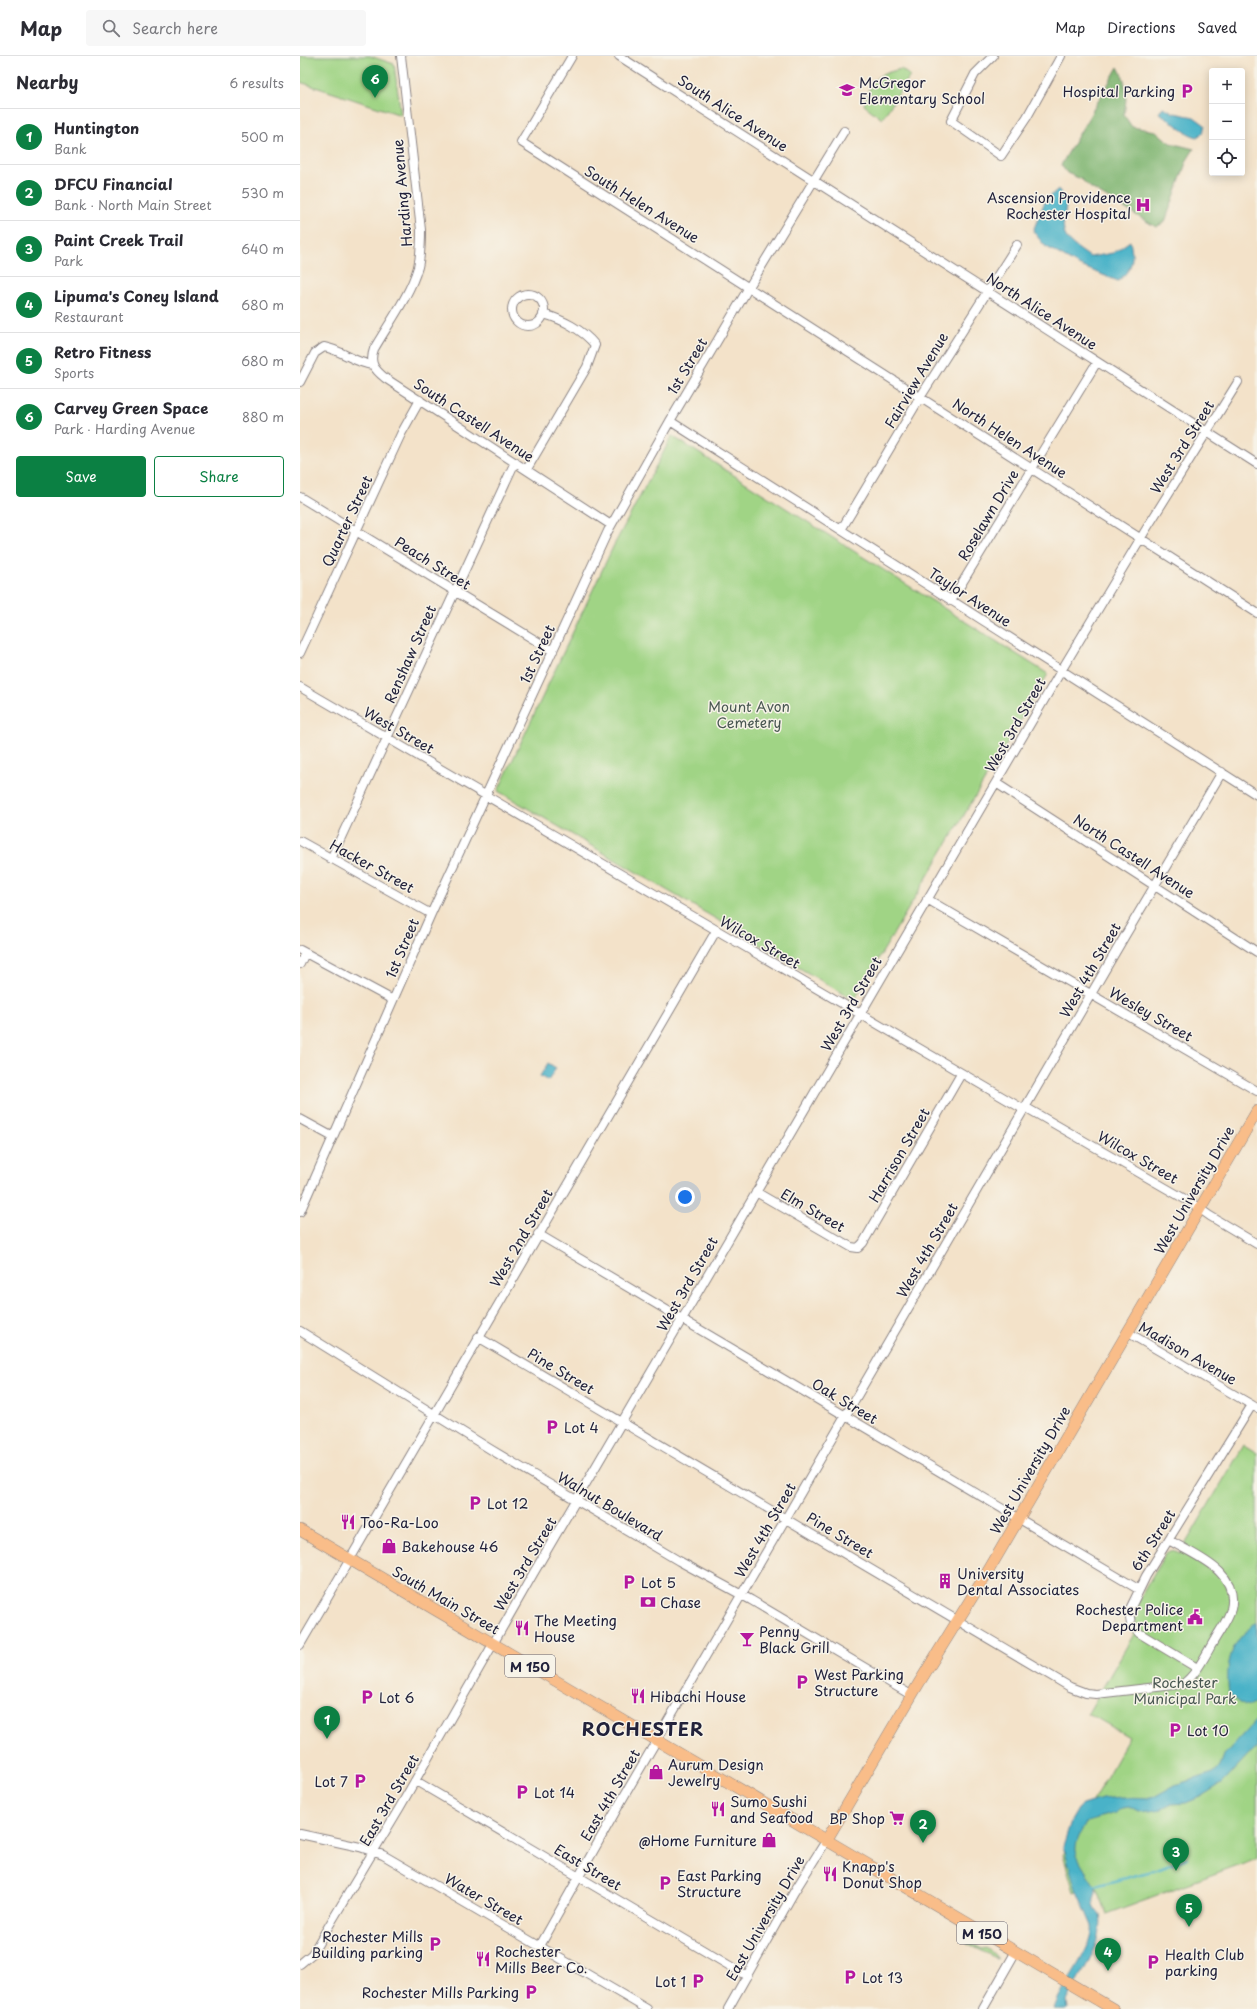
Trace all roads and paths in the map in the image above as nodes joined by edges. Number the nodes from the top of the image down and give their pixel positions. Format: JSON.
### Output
{"nodes":[{"id":1,"x":401,"y":56,"type":"edge"},
{"id":2,"x":572,"y":56,"type":"edge"},
{"id":3,"x":619,"y":56,"type":"edge"},
{"id":4,"x":993,"y":56,"type":"edge"},
{"id":5,"x":1061,"y":56,"type":"edge"},
{"id":6,"x":844,"y":131,"type":"dead end"},
{"id":7,"x":813,"y":180,"type":"junction"},
{"id":8,"x":1017,"y":245,"type":"dead end"},
{"id":9,"x":749,"y":287,"type":"junction"},
{"id":10,"x":986,"y":291,"type":"junction"},
{"id":11,"x":543,"y":314,"type":"dead end"},
{"id":12,"x":1097,"y":362,"type":"junction"},
{"id":13,"x":372,"y":365,"type":"junction"},
{"id":14,"x":300,"y":382,"type":"edge"},
{"id":15,"x":1238,"y":382,"type":"dead end"},
{"id":16,"x":921,"y":396,"type":"junction"},
{"id":17,"x":420,"y":400,"type":"junction"},
{"id":18,"x":670,"y":421,"type":"junction"},
{"id":19,"x":1207,"y":432,"type":"junction"},
{"id":20,"x":515,"y":462,"type":"junction"},
{"id":21,"x":1257,"y":464,"type":"edge"},
{"id":22,"x":1032,"y":468,"type":"junction"},
{"id":23,"x":527,"y":469,"type":"junction"},
{"id":24,"x":300,"y":497,"type":"edge"},
{"id":25,"x":611,"y":525,"type":"junction"},
{"id":26,"x":841,"y":530,"type":"junction"},
{"id":27,"x":356,"y":531,"type":"junction"},
{"id":28,"x":1141,"y":538,"type":"junction"},
{"id":29,"x":454,"y":591,"type":"junction"},
{"id":30,"x":951,"y":601,"type":"junction"},
{"id":31,"x":1257,"y":613,"type":"edge"},
{"id":32,"x":553,"y":651,"type":"junction"},
{"id":33,"x":300,"y":653,"type":"edge"},
{"id":34,"x":1061,"y":671,"type":"junction"},
{"id":35,"x":300,"y":688,"type":"edge"},
{"id":36,"x":386,"y":738,"type":"junction"},
{"id":37,"x":1222,"y":772,"type":"junction"},
{"id":38,"x":996,"y":783,"type":"junction"},
{"id":39,"x":485,"y":795,"type":"junction"},
{"id":40,"x":1257,"y":795,"type":"edge"},
{"id":41,"x":300,"y":841,"type":"edge"},
{"id":42,"x":331,"y":859,"type":"junction"},
{"id":43,"x":1155,"y":885,"type":"junction"},
{"id":44,"x":927,"y":899,"type":"junction"},
{"id":45,"x":431,"y":914,"type":"junction"},
{"id":46,"x":716,"y":931,"type":"junction"},
{"id":47,"x":303,"y":951,"type":"edge"},
{"id":48,"x":1257,"y":952,"type":"edge"},
{"id":49,"x":300,"y":964,"type":"edge"},
{"id":50,"x":1091,"y":994,"type":"junction"},
{"id":51,"x":393,"y":1000,"type":"junction"},
{"id":52,"x":860,"y":1016,"type":"junction"},
{"id":53,"x":961,"y":1074,"type":"junction"},
{"id":54,"x":1257,"y":1091,"type":"edge"},
{"id":55,"x":1024,"y":1108,"type":"junction"},
{"id":56,"x":1257,"y":1111,"type":"edge"},
{"id":57,"x":300,"y":1119,"type":"edge"},
{"id":58,"x":333,"y":1138,"type":"junction"},
{"id":59,"x":756,"y":1192,"type":"junction"},
{"id":60,"x":1199,"y":1209,"type":"junction"},
{"id":61,"x":300,"y":1212,"type":"edge"},
{"id":62,"x":538,"y":1234,"type":"junction"},
{"id":63,"x":1257,"y":1244,"type":"edge"},
{"id":64,"x":858,"y":1248,"type":"joint"},
{"id":65,"x":682,"y":1320,"type":"junction"},
{"id":66,"x":300,"y":1331,"type":"edge"},
{"id":67,"x":1127,"y":1332,"type":"junction"},
{"id":68,"x":478,"y":1337,"type":"junction"},
{"id":69,"x":1254,"y":1407,"type":"edge"},
{"id":70,"x":434,"y":1415,"type":"junction"},
{"id":71,"x":845,"y":1416,"type":"junction"},
{"id":72,"x":623,"y":1422,"type":"junction"},
{"id":73,"x":577,"y":1501,"type":"junction"},
{"id":74,"x":786,"y":1518,"type":"junction"},
{"id":75,"x":1019,"y":1519,"type":"junction"},
{"id":76,"x":300,"y":1530,"type":"edge"},
{"id":77,"x":1169,"y":1540,"type":"junction"},
{"id":78,"x":349,"y":1559,"type":"junction"},
{"id":79,"x":1138,"y":1589,"type":"junction"},
{"id":80,"x":742,"y":1596,"type":"junction"},
{"id":81,"x":958,"y":1620,"type":"junction"},
{"id":82,"x":300,"y":1645,"type":"edge"},
{"id":83,"x":493,"y":1645,"type":"junction"},
{"id":84,"x":1197,"y":1668,"type":"junction"},
{"id":85,"x":911,"y":1696,"type":"junction"},
{"id":86,"x":656,"y":1741,"type":"junction"},
{"id":87,"x":416,"y":1781,"type":"junction"},
{"id":88,"x":300,"y":1834,"type":"edge"},
{"id":89,"x":826,"y":1841,"type":"junction"},
{"id":90,"x":374,"y":1851,"type":"junction"},
{"id":91,"x":579,"y":1877,"type":"junction"},
{"id":92,"x":540,"y":1946,"type":"junction"},
{"id":93,"x":1015,"y":1953,"type":"junction"},
{"id":94,"x":300,"y":1964,"type":"edge"},
{"id":95,"x":747,"y":1976,"type":"junction"},
{"id":96,"x":647,"y":2009,"type":"edge"},
{"id":97,"x":728,"y":2009,"type":"edge"},
{"id":98,"x":983,"y":2009,"type":"edge"},
{"id":99,"x":1113,"y":2009,"type":"edge"}],
"edges":[{"from":1,"to":13,"type":"street","name":"Harding Avenue"},
{"from":2,"to":9,"type":"street","name":"South Helen Avenue"},
{"from":3,"to":7,"type":"street","name":"South Alice Avenue"},
{"from":4,"to":5,"type":"street"},
{"from":6,"to":7,"type":"street","name":"1st Street"},
{"from":7,"to":9,"type":"street","name":"1st Street"},
{"from":7,"to":10,"type":"street","name":"North Alice Avenue"},
{"from":8,"to":10,"type":"street","name":"Fairview Avenue"},
{"from":9,"to":16,"type":"street","name":"North Helen Avenue"},
{"from":9,"to":18,"type":"street","name":"1st Street"},
{"from":10,"to":12,"type":"street","name":"North Alice Avenue"},
{"from":10,"to":16,"type":"street","name":"Fairview Avenue"},
{"from":11,"to":23,"type":"street"},
{"from":12,"to":19,"type":"street","name":"North Alice Avenue"},
{"from":12,"to":22,"type":"street","name":"Roselawn Drive"},
{"from":13,"to":14,"type":"street","name":"South Castell Avenue"},
{"from":13,"to":17,"type":"street","name":"South Castell Avenue"},
{"from":15,"to":19,"type":"street","name":"West 3rd Street"},
{"from":16,"to":22,"type":"street","name":"North Helen Avenue"},
{"from":16,"to":26,"type":"street","name":"Fairview Avenue"},
{"from":17,"to":20,"type":"street","name":"South Castell Avenue"},
{"from":17,"to":27,"type":"street","name":"Quarter Street"},
{"from":18,"to":25,"type":"street","name":"1st Street"},
{"from":18,"to":26,"type":"street","name":"Taylor Avenue"},
{"from":19,"to":21,"type":"street","name":"North Alice Avenue"},
{"from":19,"to":28,"type":"street","name":"West 3rd Street"},
{"from":20,"to":23,"type":"street","name":"South Castell Avenue"},
{"from":20,"to":29,"type":"street","name":"Renshaw Street"},
{"from":22,"to":28,"type":"street","name":"North Helen Avenue"},
{"from":22,"to":30,"type":"street","name":"Roselawn Drive"},
{"from":23,"to":25,"type":"street","name":"South Castell Avenue"},
{"from":24,"to":27,"type":"street","name":"Peach Street"},
{"from":25,"to":32,"type":"street","name":"1st Street"},
{"from":26,"to":30,"type":"street","name":"Taylor Avenue"},
{"from":27,"to":29,"type":"street","name":"Peach Street"},
{"from":27,"to":33,"type":"street","name":"Quarter Street"},
{"from":28,"to":31,"type":"street","name":"North Helen Avenue"},
{"from":28,"to":34,"type":"street","name":"West 3rd Street"},
{"from":29,"to":32,"type":"street","name":"Peach Street"},
{"from":29,"to":36,"type":"street","name":"Renshaw Street"},
{"from":30,"to":34,"type":"street","name":"Taylor Avenue"},
{"from":32,"to":39,"type":"street","name":"1st Street"},
{"from":34,"to":37,"type":"street","name":"Taylor Avenue"},
{"from":34,"to":38,"type":"street","name":"West 3rd Street"},
{"from":35,"to":36,"type":"street","name":"West Street"},
{"from":36,"to":39,"type":"street","name":"West Street"},
{"from":36,"to":42,"type":"street","name":"Renshaw Street"},
{"from":37,"to":40,"type":"street","name":"Taylor Avenue"},
{"from":37,"to":43,"type":"street","name":"West 4th Street"},
{"from":38,"to":43,"type":"street","name":"North Castell Avenue"},
{"from":38,"to":44,"type":"street","name":"West 3rd Street"},
{"from":39,"to":45,"type":"street","name":"1st Street"},
{"from":39,"to":46,"type":"street","name":"Wilcox Street"},
{"from":41,"to":42,"type":"street","name":"Hacker Street"},
{"from":42,"to":45,"type":"street","name":"Hacker Street"},
{"from":43,"to":48,"type":"street","name":"North Castell Avenue"},
{"from":43,"to":50,"type":"street","name":"West 4th Street"},
{"from":44,"to":50,"type":"street","name":"Wesley Street"},
{"from":44,"to":52,"type":"street","name":"West 3rd Street"},
{"from":45,"to":51,"type":"street","name":"1st Street"},
{"from":46,"to":52,"type":"street","name":"Wilcox Street"},
{"from":46,"to":62,"type":"street","name":"West 2nd Street"},
{"from":47,"to":49,"type":"street"},
{"from":47,"to":51,"type":"street"},
{"from":50,"to":54,"type":"street","name":"Wesley Street"},
{"from":50,"to":55,"type":"street","name":"West 4th Street"},
{"from":51,"to":58,"type":"street","name":"1st Street"},
{"from":52,"to":53,"type":"street","name":"Wilcox Street"},
{"from":52,"to":59,"type":"street","name":"West 3rd Street"},
{"from":53,"to":55,"type":"street","name":"Wilcox Street"},
{"from":53,"to":64,"type":"street","name":"Harrison Street"},
{"from":55,"to":60,"type":"street","name":"Wilcox Street"},
{"from":55,"to":71,"type":"street","name":"West 4th Street"},
{"from":56,"to":60,"type":"main road","name":"West University Drive"},
{"from":57,"to":58,"type":"street"},
{"from":58,"to":61,"type":"street","name":"1st Street"},
{"from":59,"to":64,"type":"street","name":"Elm Street"},
{"from":59,"to":65,"type":"street","name":"West 3rd Street"},
{"from":60,"to":63,"type":"street","name":"Wilcox Street"},
{"from":60,"to":67,"type":"main road","name":"West University Drive"},
{"from":62,"to":65,"type":"street","name":"Oak Street"},
{"from":62,"to":68,"type":"street","name":"West 2nd Street"},
{"from":65,"to":71,"type":"street","name":"Oak Street"},
{"from":65,"to":72,"type":"street","name":"West 3rd Street"},
{"from":66,"to":70,"type":"street","name":"Walnut Boulevard"},
{"from":67,"to":69,"type":"street","name":"Madison Avenue"},
{"from":67,"to":75,"type":"main road","name":"West University Drive"},
{"from":68,"to":70,"type":"street","name":"West 2nd Street"},
{"from":68,"to":72,"type":"street","name":"Pine Street"},
{"from":69,"to":77,"type":"street","name":"6th Street"},
{"from":70,"to":73,"type":"street","name":"Walnut Boulevard"},
{"from":70,"to":78,"type":"street","name":"West 2nd Street"},
{"from":71,"to":74,"type":"street","name":"West 4th Street"},
{"from":71,"to":75,"type":"street","name":"Oak Street"},
{"from":72,"to":73,"type":"street","name":"West 3rd Street"},
{"from":72,"to":74,"type":"street","name":"Pine Street"},
{"from":73,"to":80,"type":"street","name":"Walnut Boulevard"},
{"from":73,"to":83,"type":"street","name":"West 3rd Street"},
{"from":74,"to":80,"type":"street","name":"West 4th Street"},
{"from":74,"to":81,"type":"street","name":"Pine Street"},
{"from":75,"to":79,"type":"street","name":"Oak Street"},
{"from":75,"to":81,"type":"main road","name":"West University Drive"},
{"from":76,"to":78,"type":"main road","name":"South Main Street","number":"M 150"},
{"from":77,"to":79,"type":"street","name":"6th Street"},
{"from":77,"to":84,"type":"street"},
{"from":78,"to":82,"type":"street","name":"West 2nd Street"},
{"from":78,"to":83,"type":"main road","name":"South Main Street","number":"M 150"},
{"from":79,"to":84,"type":"street","name":"6th Street"},
{"from":80,"to":85,"type":"street","name":"Walnut Boulevard"},
{"from":80,"to":86,"type":"street","name":"West 4th Street"},
{"from":81,"to":84,"type":"street","name":"Pine Street"},
{"from":81,"to":85,"type":"main road","name":"West University Drive"},
{"from":83,"to":86,"type":"main road","name":"South Main Street","number":"M 150"},
{"from":83,"to":87,"type":"street","name":"East 3rd Street"},
{"from":85,"to":89,"type":"main road","name":"West University Drive"},
{"from":86,"to":89,"type":"main road","name":"South Main Street","number":"M 150"},
{"from":86,"to":91,"type":"street","name":"East 4th Street"},
{"from":87,"to":90,"type":"street","name":"East 3rd Street"},
{"from":87,"to":91,"type":"street","name":"East Street"},
{"from":88,"to":90,"type":"street","name":"Water Street"},
{"from":89,"to":93,"type":"main road","number":"M 150"},
{"from":89,"to":95,"type":"street","name":"East University Drive"},
{"from":90,"to":92,"type":"street","name":"Water Street"},
{"from":90,"to":94,"type":"street","name":"East 3rd Street"},
{"from":91,"to":92,"type":"street","name":"East 4th Street"},
{"from":91,"to":95,"type":"street","name":"East Street"},
{"from":92,"to":96,"type":"street","name":"Water Street"},
{"from":93,"to":98,"type":"street"},
{"from":93,"to":99,"type":"main road","number":"M 150"},
{"from":95,"to":97,"type":"street","name":"East University Drive"}]}
